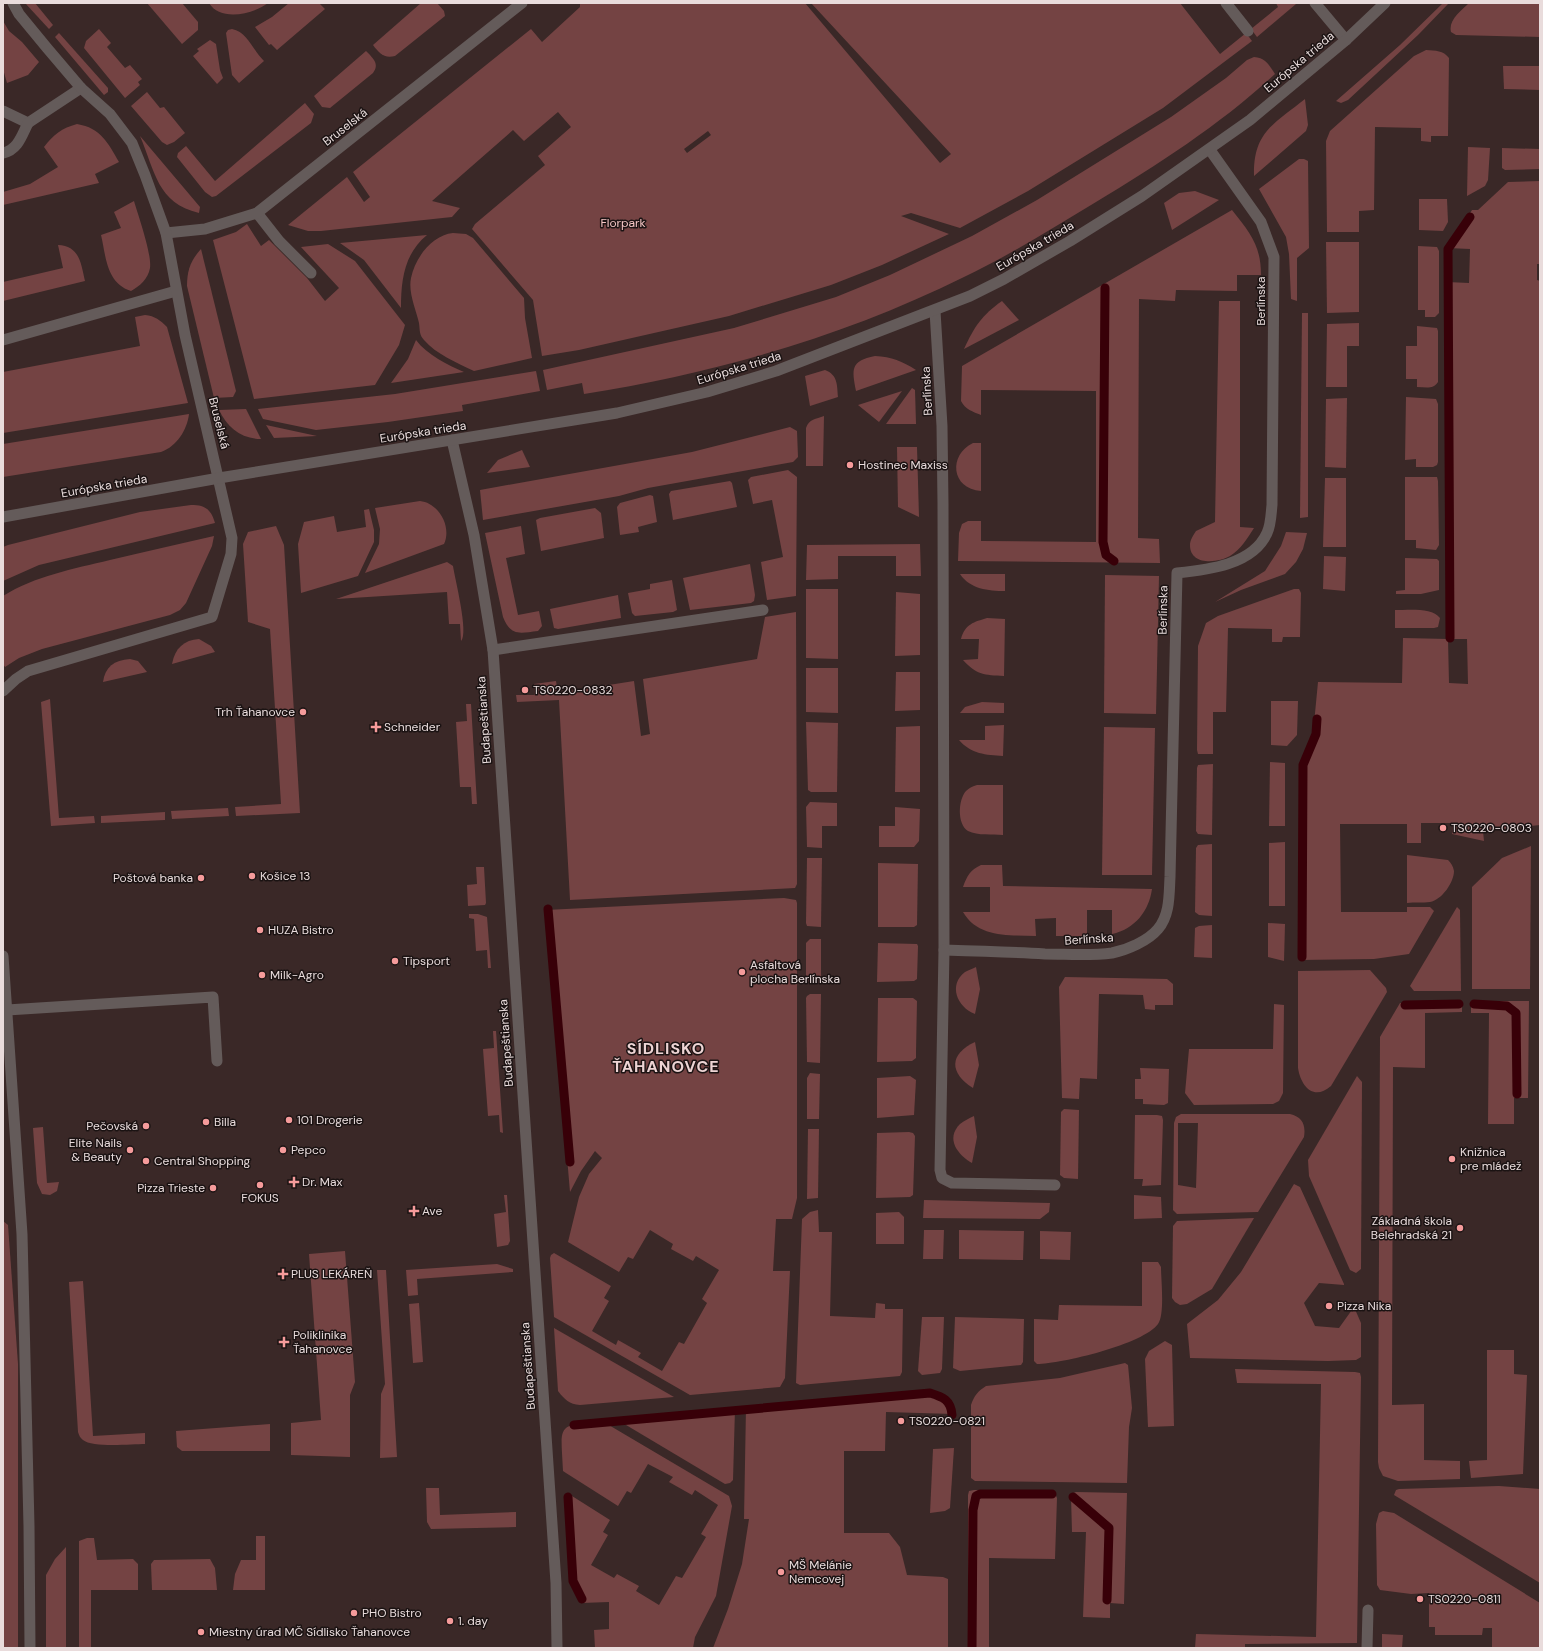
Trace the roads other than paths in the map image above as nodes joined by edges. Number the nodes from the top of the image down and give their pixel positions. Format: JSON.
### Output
{"nodes":[{"id":1,"x":13,"y":3,"type":"edge"},
{"id":2,"x":522,"y":3,"type":"edge"},
{"id":3,"x":1226,"y":3,"type":"edge"},
{"id":4,"x":1315,"y":3,"type":"edge"},
{"id":5,"x":1385,"y":3,"type":"edge"},
{"id":6,"x":1248,"y":31,"type":"dead end"},
{"id":7,"x":1346,"y":40,"type":"junction"},
{"id":8,"x":81,"y":88,"type":"junction"},
{"id":9,"x":3,"y":111,"type":"edge"},
{"id":10,"x":28,"y":123,"type":"junction"},
{"id":11,"x":1210,"y":150,"type":"junction"},
{"id":12,"x":3,"y":153,"type":"edge"},
{"id":13,"x":257,"y":213,"type":"junction"},
{"id":14,"x":166,"y":233,"type":"junction"},
{"id":15,"x":311,"y":273,"type":"dead end"},
{"id":16,"x":176,"y":291,"type":"junction"},
{"id":17,"x":935,"y":311,"type":"junction"},
{"id":18,"x":3,"y":340,"type":"edge"},
{"id":19,"x":452,"y":440,"type":"junction"},
{"id":20,"x":219,"y":478,"type":"junction"},
{"id":21,"x":3,"y":517,"type":"edge"},
{"id":22,"x":763,"y":610,"type":"dead end"},
{"id":23,"x":493,"y":650,"type":"junction"},
{"id":24,"x":3,"y":691,"type":"edge"},
{"id":25,"x":944,"y":950,"type":"junction"},
{"id":26,"x":3,"y":956,"type":"edge"},
{"id":27,"x":7,"y":1010,"type":"junction"},
{"id":28,"x":217,"y":1061,"type":"dead end"},
{"id":29,"x":1055,"y":1185,"type":"dead end"},
{"id":30,"x":1368,"y":1610,"type":"dead end"},
{"id":31,"x":30,"y":1648,"type":"edge"},
{"id":32,"x":557,"y":1648,"type":"edge"},
{"id":33,"x":1367,"y":1648,"type":"edge"}],
"edges":[{"from":1,"to":8,"type":"street","name":"Bruselská"},
{"from":2,"to":13,"type":"street","name":"Bruselská"},
{"from":3,"to":6,"type":"street"},
{"from":4,"to":7,"type":"street"},
{"from":5,"to":7,"type":"street","name":"Európska trieda"},
{"from":7,"to":11,"type":"street","name":"Európska trieda"},
{"from":8,"to":10,"type":"street"},
{"from":8,"to":14,"type":"street","name":"Bruselská"},
{"from":9,"to":10,"type":"street"},
{"from":10,"to":12,"type":"street"},
{"from":11,"to":17,"type":"street","name":"Európska trieda"},
{"from":11,"to":25,"type":"street","name":"Berlínska"},
{"from":13,"to":14,"type":"street","name":"Bruselská"},
{"from":13,"to":15,"type":"street"},
{"from":14,"to":16,"type":"street","name":"Bruselská"},
{"from":16,"to":18,"type":"street"},
{"from":16,"to":20,"type":"street","name":"Bruselská"},
{"from":17,"to":19,"type":"street","name":"Európska trieda"},
{"from":17,"to":25,"type":"street","name":"Berlínska"},
{"from":19,"to":20,"type":"street","name":"Európska trieda"},
{"from":19,"to":23,"type":"street","name":"Budapeštianska"},
{"from":20,"to":21,"type":"street","name":"Európska trieda"},
{"from":20,"to":24,"type":"street","name":"Bruselská"},
{"from":22,"to":23,"type":"street"},
{"from":23,"to":32,"type":"street","name":"Budapeštianska"},
{"from":25,"to":29,"type":"street","name":"Berlínska"},
{"from":26,"to":27,"type":"street"},
{"from":27,"to":28,"type":"street"},
{"from":27,"to":31,"type":"street"},
{"from":30,"to":33,"type":"street"}]}
